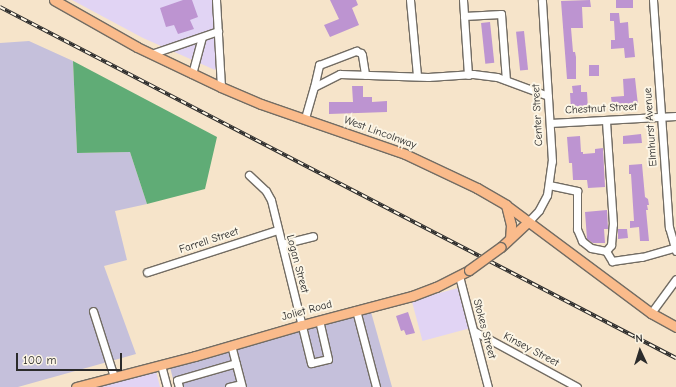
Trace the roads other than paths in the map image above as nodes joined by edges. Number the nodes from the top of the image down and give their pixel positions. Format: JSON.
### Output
{"nodes":[{"id":1,"x":54,"y":0,"type":"edge"},
{"id":2,"x":216,"y":0,"type":"edge"},
{"id":3,"x":410,"y":0,"type":"edge"},
{"id":4,"x":463,"y":0,"type":"edge"},
{"id":5,"x":542,"y":0,"type":"edge"},
{"id":6,"x":653,"y":0,"type":"edge"},
{"id":7,"x":63,"y":3,"type":"edge"},
{"id":8,"x":464,"y":16,"type":"junction"},
{"id":9,"x":218,"y":31,"type":"junction"},
{"id":10,"x":202,"y":37,"type":"junction"},
{"id":11,"x":151,"y":54,"type":"junction"},
{"id":12,"x":192,"y":74,"type":"junction"},
{"id":13,"x":365,"y":75,"type":"junction"},
{"id":14,"x":468,"y":75,"type":"junction"},
{"id":15,"x":417,"y":76,"type":"junction"},
{"id":16,"x":506,"y":80,"type":"junction"},
{"id":17,"x":221,"y":87,"type":"junction"},
{"id":18,"x":314,"y":87,"type":"junction"},
{"id":19,"x":548,"y":96,"type":"junction"},
{"id":20,"x":676,"y":116,"type":"edge"},
{"id":21,"x":305,"y":118,"type":"junction"},
{"id":22,"x":662,"y":118,"type":"junction"},
{"id":23,"x":606,"y":120,"type":"junction"},
{"id":24,"x":550,"y":123,"type":"junction"},
{"id":25,"x":250,"y":175,"type":"dead end"},
{"id":26,"x":549,"y":185,"type":"junction"},
{"id":27,"x":506,"y":205,"type":"junction"},
{"id":28,"x":528,"y":222,"type":"junction"},
{"id":29,"x":277,"y":230,"type":"junction"},
{"id":30,"x":313,"y":236,"type":"dead end"},
{"id":31,"x":510,"y":238,"type":"junction"},
{"id":32,"x":282,"y":244,"type":"junction"},
{"id":33,"x":675,"y":249,"type":"edge"},
{"id":34,"x":606,"y":251,"type":"junction"},
{"id":35,"x":147,"y":272,"type":"dead end"},
{"id":36,"x":459,"y":276,"type":"junction"},
{"id":37,"x":674,"y":284,"type":"edge"},
{"id":38,"x":356,"y":310,"type":"junction"},
{"id":39,"x":93,"y":311,"type":"dead end"},
{"id":40,"x":651,"y":313,"type":"junction"},
{"id":41,"x":319,"y":320,"type":"junction"},
{"id":42,"x":302,"y":324,"type":"junction"},
{"id":43,"x":676,"y":327,"type":"edge"},
{"id":44,"x":474,"y":331,"type":"junction"},
{"id":45,"x":231,"y":345,"type":"junction"},
{"id":46,"x":236,"y":363,"type":"junction"},
{"id":47,"x":161,"y":365,"type":"junction"},
{"id":48,"x":110,"y":381,"type":"edge"},
{"id":49,"x":242,"y":385,"type":"edge"},
{"id":50,"x":76,"y":387,"type":"edge"},
{"id":51,"x":167,"y":387,"type":"edge"},
{"id":52,"x":179,"y":387,"type":"edge"},
{"id":53,"x":229,"y":387,"type":"edge"},
{"id":54,"x":376,"y":387,"type":"edge"},
{"id":55,"x":488,"y":387,"type":"edge"},
{"id":56,"x":578,"y":387,"type":"edge"}],
"edges":[{"from":1,"to":7,"type":"main road","name":"West Lincolnway"},
{"from":2,"to":9,"type":"street"},
{"from":3,"to":15,"type":"street"},
{"from":4,"to":8,"type":"street"},
{"from":5,"to":19,"type":"street","name":"Center Street"},
{"from":6,"to":22,"type":"street","name":"Elmhurst Avenue"},
{"from":7,"to":11,"type":"main road","name":"West Lincolnway"},
{"from":8,"to":14,"type":"street"},
{"from":8,"to":16,"type":"street"},
{"from":9,"to":10,"type":"street"},
{"from":9,"to":17,"type":"street"},
{"from":10,"to":11,"type":"street"},
{"from":10,"to":12,"type":"street"},
{"from":11,"to":12,"type":"main road","name":"West Lincolnway"},
{"from":12,"to":17,"type":"main road","name":"West Lincolnway"},
{"from":13,"to":15,"type":"street"},
{"from":13,"to":18,"type":"street"},
{"from":13,"to":18,"type":"street"},
{"from":14,"to":15,"type":"street"},
{"from":14,"to":16,"type":"street"},
{"from":16,"to":19,"type":"street"},
{"from":17,"to":21,"type":"main road","name":"West Lincolnway"},
{"from":18,"to":21,"type":"street"},
{"from":19,"to":24,"type":"street","name":"Center Street"},
{"from":20,"to":22,"type":"street","name":"Chestnut Street"},
{"from":21,"to":27,"type":"main road","name":"West Lincolnway"},
{"from":22,"to":23,"type":"street","name":"Chestnut Street"},
{"from":22,"to":33,"type":"street","name":"Elmhurst Avenue"},
{"from":23,"to":24,"type":"street","name":"Chestnut Street"},
{"from":23,"to":34,"type":"street"},
{"from":24,"to":26,"type":"street","name":"Center Street"},
{"from":25,"to":29,"type":"street","name":"Logan Street"},
{"from":26,"to":28,"type":"street","name":"Center Street"},
{"from":26,"to":34,"type":"street"},
{"from":27,"to":28,"type":"main road","name":"West Lincolnway"},
{"from":27,"to":31,"type":"main road"},
{"from":28,"to":31,"type":"main road","name":"Joliet Road"},
{"from":28,"to":40,"type":"main road","name":"West Lincolnway"},
{"from":29,"to":32,"type":"street","name":"Logan Street"},
{"from":29,"to":35,"type":"street","name":"Farrell Street"},
{"from":30,"to":32,"type":"street"},
{"from":31,"to":36,"type":"main road","name":"Joliet Road","bridge":true},
{"from":32,"to":42,"type":"street","name":"Logan Street"},
{"from":33,"to":34,"type":"street"},
{"from":36,"to":38,"type":"main road","name":"Joliet Road"},
{"from":36,"to":44,"type":"street","name":"Stokes Street"},
{"from":37,"to":40,"type":"street"},
{"from":38,"to":41,"type":"main road","name":"Joliet Road"},
{"from":38,"to":54,"type":"street"},
{"from":39,"to":48,"type":"street"},
{"from":40,"to":43,"type":"main road","name":"West Lincolnway"},
{"from":41,"to":42,"type":"main road","name":"Joliet Road"},
{"from":41,"to":42,"type":"street","name":"Logan Street"},
{"from":42,"to":45,"type":"main road","name":"Joliet Road"},
{"from":44,"to":55,"type":"street","name":"Stokes Street"},
{"from":44,"to":56,"type":"street","name":"Kinsey Street"},
{"from":45,"to":46,"type":"street"},
{"from":45,"to":47,"type":"main road","name":"Joliet Road"},
{"from":46,"to":49,"type":"street"},
{"from":46,"to":52,"type":"street"},
{"from":47,"to":48,"type":"main road","name":"Joliet Road"},
{"from":47,"to":51,"type":"street"},
{"from":48,"to":50,"type":"main road","name":"Joliet Road"},
{"from":49,"to":53,"type":"street"}]}
